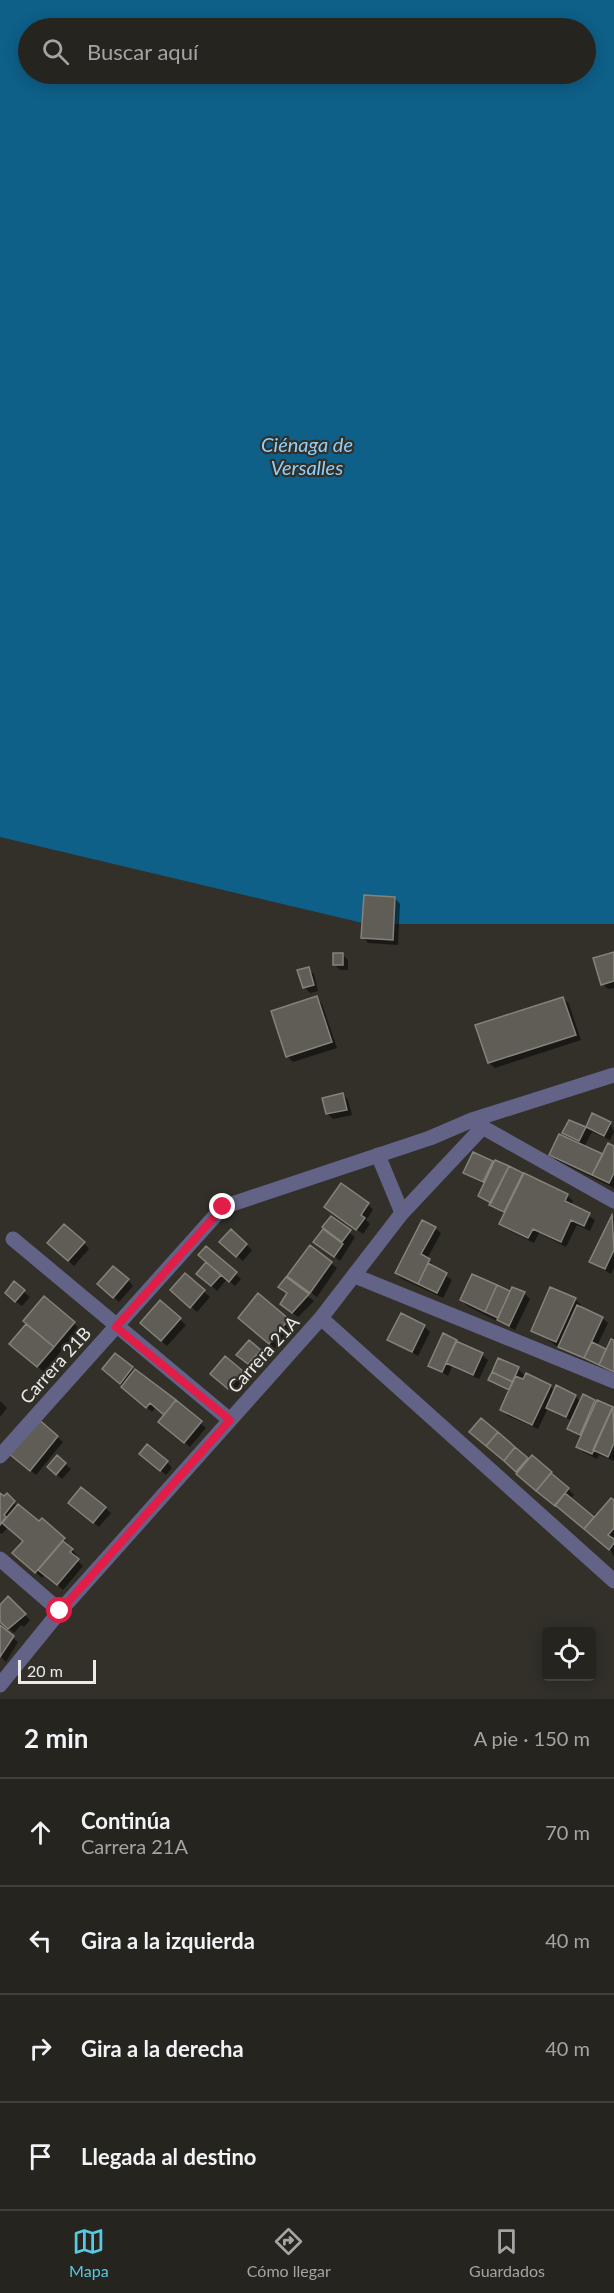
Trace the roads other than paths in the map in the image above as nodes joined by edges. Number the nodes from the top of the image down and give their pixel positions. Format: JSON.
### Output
{"nodes":[{"id":1,"x":614,"y":1076,"type":"edge"},
{"id":2,"x":477,"y":1124,"type":"junction"},
{"id":3,"x":378,"y":1155,"type":"junction"},
{"id":4,"x":614,"y":1201,"type":"edge"},
{"id":5,"x":402,"y":1213,"type":"junction"},
{"id":6,"x":13,"y":1239,"type":"dead end"},
{"id":7,"x":355,"y":1276,"type":"junction"},
{"id":8,"x":321,"y":1318,"type":"junction"},
{"id":9,"x":116,"y":1327,"type":"junction"},
{"id":10,"x":614,"y":1381,"type":"edge"},
{"id":11,"x":230,"y":1420,"type":"junction"},
{"id":12,"x":0,"y":1456,"type":"edge"},
{"id":13,"x":0,"y":1559,"type":"edge"},
{"id":14,"x":614,"y":1581,"type":"edge"},
{"id":15,"x":60,"y":1611,"type":"junction"},
{"id":16,"x":0,"y":1685,"type":"edge"}],
"edges":[{"from":1,"to":2,"type":"street","name":"Carrera 21B"},
{"from":2,"to":3,"type":"street","name":"Carrera 21B"},
{"from":2,"to":4,"type":"street"},
{"from":2,"to":5,"type":"street","name":"Carrera 21A"},
{"from":3,"to":5,"type":"street"},
{"from":3,"to":9,"type":"street","name":"Carrera 21B"},
{"from":5,"to":7,"type":"street","name":"Carrera 21A"},
{"from":6,"to":9,"type":"street"},
{"from":7,"to":8,"type":"street","name":"Carrera 21A"},
{"from":7,"to":10,"type":"street"},
{"from":8,"to":11,"type":"street","name":"Carrera 21A"},
{"from":8,"to":14,"type":"street"},
{"from":9,"to":11,"type":"street"},
{"from":9,"to":12,"type":"street","name":"Carrera 21B"},
{"from":11,"to":15,"type":"street","name":"Carrera 21A"},
{"from":13,"to":15,"type":"street"},
{"from":15,"to":16,"type":"street","name":"Carrera 21A"}]}
